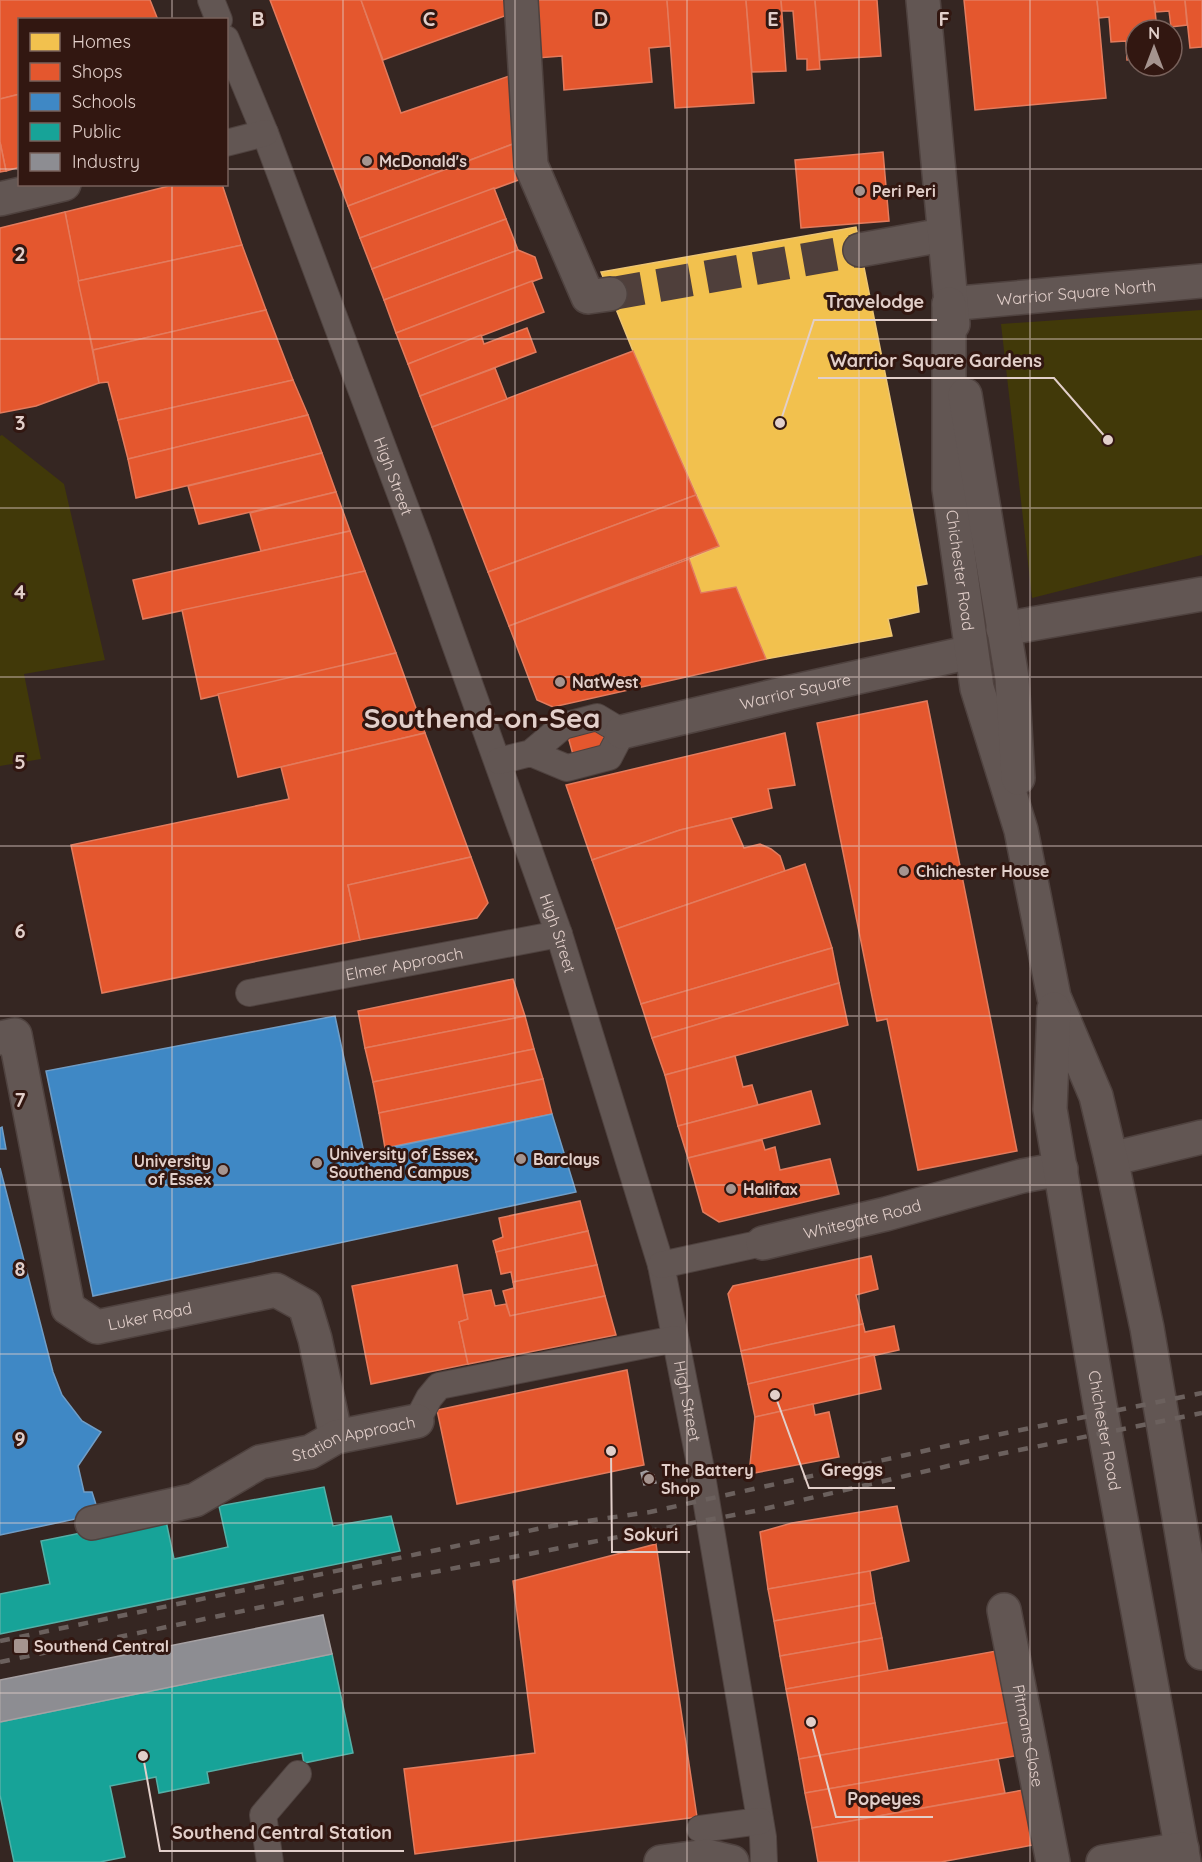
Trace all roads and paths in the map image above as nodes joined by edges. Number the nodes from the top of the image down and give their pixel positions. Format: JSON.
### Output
{"nodes":[{"id":1,"x":211,"y":0,"type":"edge"},
{"id":2,"x":521,"y":0,"type":"edge"},
{"id":3,"x":923,"y":0,"type":"edge"},
{"id":4,"x":218,"y":18,"type":"edge"},
{"id":5,"x":228,"y":44,"type":"edge"},
{"id":6,"x":265,"y":133,"type":"junction"},
{"id":7,"x":228,"y":142,"type":"edge"},
{"id":8,"x":55,"y":186,"type":"edge"},
{"id":9,"x":0,"y":199,"type":"edge"},
{"id":10,"x":943,"y":235,"type":"junction"},
{"id":11,"x":860,"y":250,"type":"tunnel mouth"},
{"id":12,"x":1202,"y":282,"type":"edge"},
{"id":13,"x":610,"y":294,"type":"tunnel mouth"},
{"id":14,"x":949,"y":304,"type":"junction"},
{"id":15,"x":1202,"y":594,"type":"edge"},
{"id":16,"x":1003,"y":629,"type":"junction"},
{"id":17,"x":971,"y":652,"type":"junction"},
{"id":18,"x":622,"y":732,"type":"junction"},
{"id":19,"x":531,"y":753,"type":"junction"},
{"id":20,"x":499,"y":761,"type":"junction"},
{"id":21,"x":1021,"y":830,"type":"junction"},
{"id":22,"x":560,"y":934,"type":"junction"},
{"id":23,"x":249,"y":993,"type":"dead end"},
{"id":24,"x":1054,"y":996,"type":"junction"},
{"id":25,"x":7,"y":1037,"type":"edge"},
{"id":26,"x":1202,"y":1137,"type":"edge"},
{"id":27,"x":1111,"y":1159,"type":"junction"},
{"id":28,"x":1061,"y":1169,"type":"junction"},
{"id":29,"x":763,"y":1243,"type":"joint"},
{"id":30,"x":662,"y":1265,"type":"junction"},
{"id":31,"x":675,"y":1339,"type":"junction"},
{"id":32,"x":417,"y":1421,"type":"joint"},
{"id":33,"x":336,"y":1437,"type":"junction"},
{"id":34,"x":92,"y":1523,"type":"dead end"},
{"id":35,"x":1004,"y":1610,"type":"dead end"},
{"id":36,"x":1202,"y":1653,"type":"edge"},
{"id":37,"x":298,"y":1774,"type":"dead end"},
{"id":38,"x":760,"y":1821,"type":"junction"},
{"id":39,"x":700,"y":1829,"type":"dead end"},
{"id":40,"x":1189,"y":1852,"type":"edge"},
{"id":41,"x":270,"y":1862,"type":"edge"},
{"id":42,"x":661,"y":1862,"type":"edge"},
{"id":43,"x":732,"y":1862,"type":"edge"},
{"id":44,"x":764,"y":1862,"type":"edge"},
{"id":45,"x":1053,"y":1862,"type":"edge"},
{"id":46,"x":1103,"y":1862,"type":"edge"}],
"edges":[{"from":1,"to":4,"type":"street"},
{"from":2,"to":13,"type":"street"},
{"from":3,"to":10,"type":"street","name":"Chichester Road"},
{"from":5,"to":6,"type":"street","name":"High Street"},
{"from":6,"to":7,"type":"street"},
{"from":6,"to":20,"type":"street","name":"High Street"},
{"from":8,"to":9,"type":"street"},
{"from":10,"to":11,"type":"street"},
{"from":10,"to":14,"type":"street","name":"Chichester Road"},
{"from":12,"to":14,"type":"street","name":"Warrior Square North"},
{"from":14,"to":16,"type":"street","name":"Chichester Road"},
{"from":14,"to":17,"type":"street","name":"Chichester Road"},
{"from":15,"to":16,"type":"street"},
{"from":16,"to":21,"type":"street","name":"Chichester Road"},
{"from":17,"to":18,"type":"street","name":"Warrior Square"},
{"from":17,"to":21,"type":"street","name":"Chichester Road"},
{"from":18,"to":19,"type":"street"},
{"from":18,"to":19,"type":"street"},
{"from":19,"to":20,"type":"street"},
{"from":20,"to":22,"type":"street","name":"High Street"},
{"from":21,"to":24,"type":"street","name":"Chichester Road"},
{"from":22,"to":23,"type":"street","name":"Elmer Approach"},
{"from":22,"to":30,"type":"street","name":"High Street"},
{"from":24,"to":27,"type":"street","name":"Chichester Road"},
{"from":24,"to":28,"type":"street","name":"Chichester Road"},
{"from":25,"to":33,"type":"street","name":"Luker Road"},
{"from":26,"to":27,"type":"street"},
{"from":27,"to":36,"type":"street","name":"Chichester Road"},
{"from":28,"to":29,"type":"street","name":"Whitegate Road"},
{"from":28,"to":40,"type":"street","name":"Chichester Road"},
{"from":29,"to":30,"type":"street","name":"Whitegate Road"},
{"from":30,"to":31,"type":"street","name":"High Street"},
{"from":31,"to":32,"type":"street","name":"Station Approach"},
{"from":31,"to":38,"type":"street","name":"High Street"},
{"from":32,"to":33,"type":"street","name":"Station Approach"},
{"from":33,"to":34,"type":"street","name":"Station Approach"},
{"from":35,"to":45,"type":"street","name":"Pitmans Close"},
{"from":37,"to":41,"type":"street"},
{"from":38,"to":39,"type":"street"},
{"from":38,"to":44,"type":"street","name":"High Street"},
{"from":40,"to":46,"type":"street"},
{"from":42,"to":43,"type":"street"}]}
